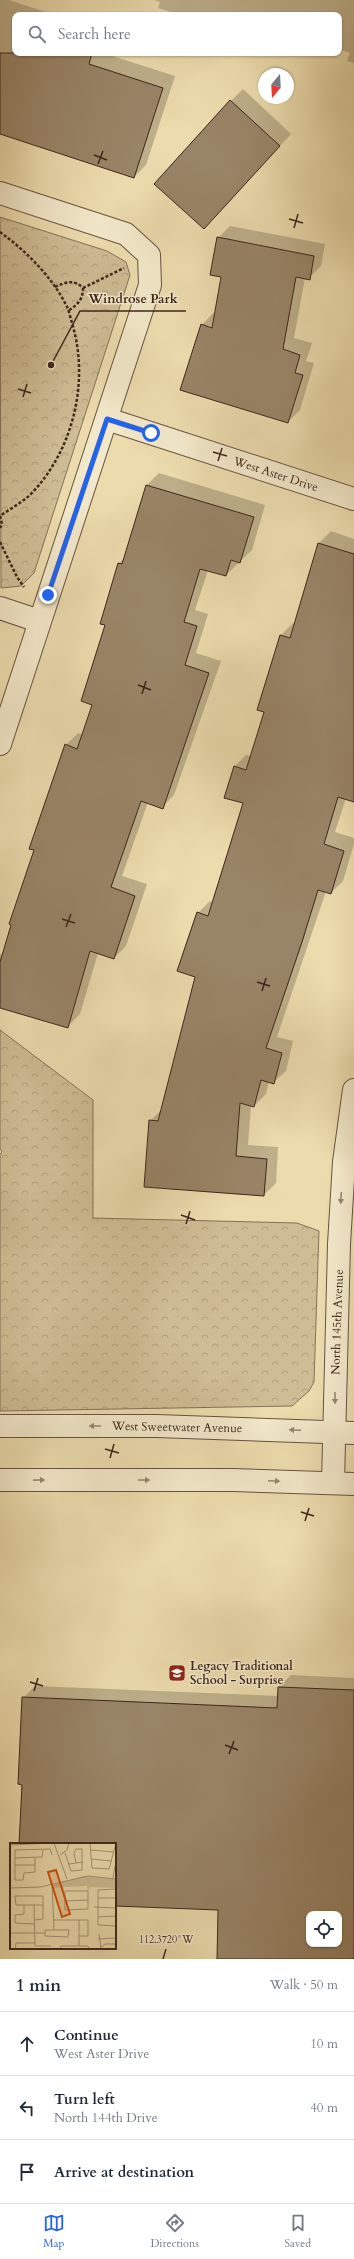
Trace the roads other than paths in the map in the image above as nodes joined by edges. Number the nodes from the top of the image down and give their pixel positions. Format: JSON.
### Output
{"nodes":[{"id":1,"x":0,"y":193,"type":"edge"},
{"id":2,"x":107,"y":419,"type":"junction"},
{"id":3,"x":354,"y":499,"type":"edge"},
{"id":4,"x":0,"y":608,"type":"edge"},
{"id":5,"x":39,"y":621,"type":"junction"},
{"id":6,"x":0,"y":744,"type":"edge"},
{"id":7,"x":354,"y":1090,"type":"edge"},
{"id":8,"x":0,"y":1426,"type":"edge"},
{"id":9,"x":344,"y":1432,"type":"edge"},
{"id":10,"x":0,"y":1480,"type":"edge"},
{"id":11,"x":344,"y":1483,"type":"edge"}],
"edges":[{"from":1,"to":2,"type":"street"},
{"from":2,"to":3,"type":"street","name":"West Aster Drive"},
{"from":2,"to":5,"type":"street"},
{"from":4,"to":5,"type":"street"},
{"from":5,"to":6,"type":"street"},
{"from":7,"to":9,"type":"street","name":"North 145th Avenue","one_way":true},
{"from":9,"to":8,"type":"street","name":"West Sweetwater Avenue","one_way":true},
{"from":9,"to":11,"type":"street","name":"North 145th Avenue"},
{"from":10,"to":11,"type":"street","one_way":true}]}
